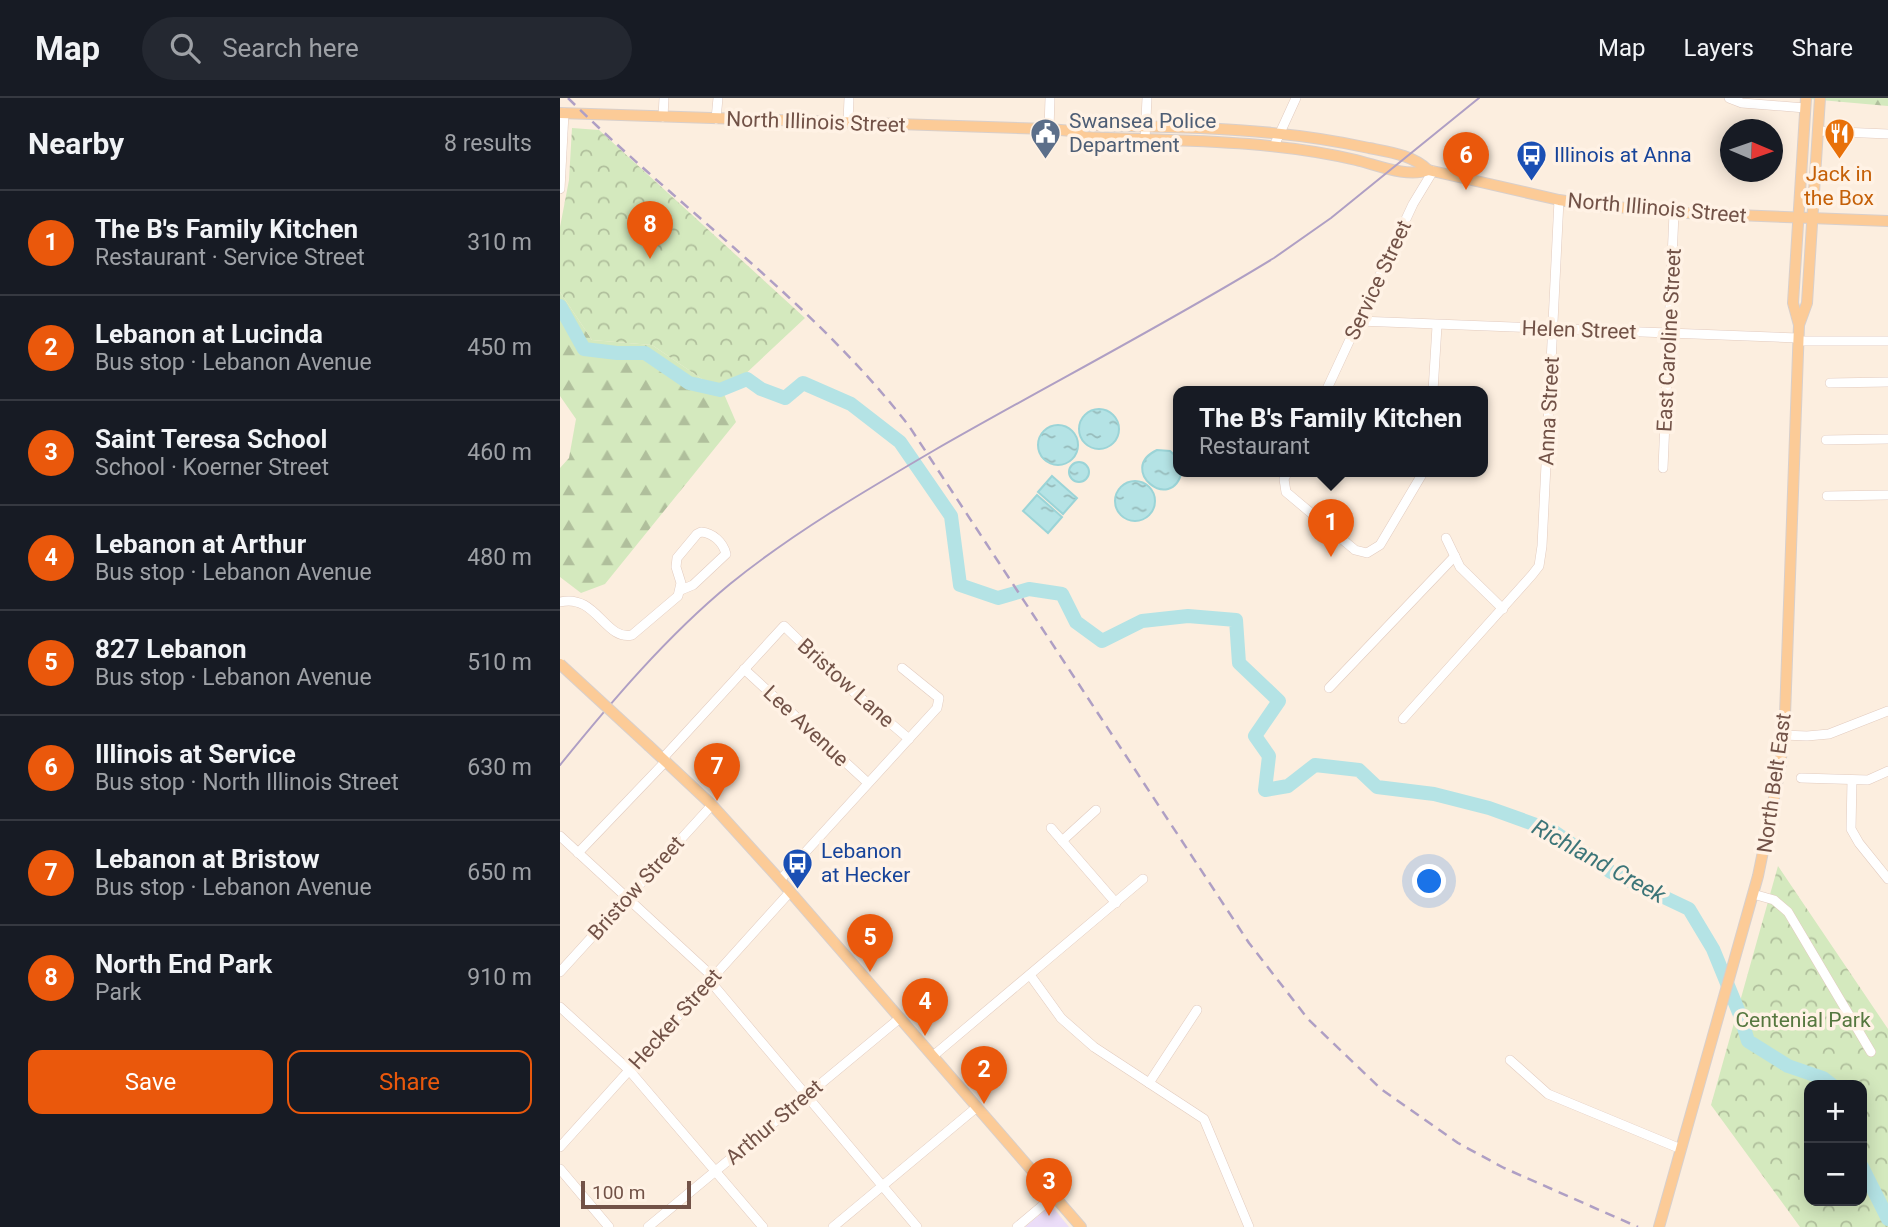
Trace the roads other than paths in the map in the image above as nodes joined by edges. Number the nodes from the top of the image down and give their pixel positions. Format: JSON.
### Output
{"nodes":[{"id":1,"x":664,"y":98,"type":"edge"},
{"id":2,"x":718,"y":98,"type":"edge"},
{"id":3,"x":849,"y":98,"type":"edge"},
{"id":4,"x":1050,"y":98,"type":"edge"},
{"id":5,"x":1147,"y":98,"type":"edge"},
{"id":6,"x":1296,"y":98,"type":"edge"},
{"id":7,"x":1730,"y":98,"type":"edge"},
{"id":8,"x":1820,"y":98,"type":"edge"},
{"id":9,"x":1806,"y":103,"type":"edge"},
{"id":10,"x":562,"y":113,"type":"edge"},
{"id":11,"x":663,"y":117,"type":"junction"},
{"id":12,"x":716,"y":118,"type":"junction"},
{"id":13,"x":848,"y":122,"type":"junction"},
{"id":14,"x":1146,"y":126,"type":"junction"},
{"id":15,"x":1049,"y":129,"type":"junction"},
{"id":16,"x":1072,"y":131,"type":"junction"},
{"id":17,"x":1818,"y":131,"type":"junction"},
{"id":18,"x":1280,"y":132,"type":"junction"},
{"id":19,"x":1888,"y":134,"type":"edge"},
{"id":20,"x":1145,"y":140,"type":"junction"},
{"id":21,"x":1274,"y":146,"type":"junction"},
{"id":22,"x":1430,"y":170,"type":"junction"},
{"id":23,"x":560,"y":189,"type":"edge"},
{"id":24,"x":1559,"y":200,"type":"junction"},
{"id":25,"x":1674,"y":213,"type":"junction"},
{"id":26,"x":1798,"y":217,"type":"junction"},
{"id":27,"x":1811,"y":217,"type":"junction"},
{"id":28,"x":1888,"y":221,"type":"edge"},
{"id":29,"x":1359,"y":321,"type":"junction"},
{"id":30,"x":1799,"y":325,"type":"junction"},
{"id":31,"x":1437,"y":326,"type":"junction"},
{"id":32,"x":1553,"y":330,"type":"junction"},
{"id":33,"x":1669,"y":334,"type":"junction"},
{"id":34,"x":1798,"y":340,"type":"junction"},
{"id":35,"x":1888,"y":341,"type":"edge"},
{"id":36,"x":1888,"y":382,"type":"edge"},
{"id":37,"x":1830,"y":383,"type":"dead end"},
{"id":38,"x":1328,"y":386,"type":"edge"},
{"id":39,"x":1433,"y":386,"type":"edge"},
{"id":40,"x":1826,"y":439,"type":"dead end"},
{"id":41,"x":1888,"y":439,"type":"edge"},
{"id":42,"x":1663,"y":468,"type":"dead end"},
{"id":43,"x":1284,"y":477,"type":"edge"},
{"id":44,"x":1420,"y":477,"type":"edge"},
{"id":45,"x":1888,"y":495,"type":"edge"},
{"id":46,"x":1827,"y":496,"type":"dead end"},
{"id":47,"x":1446,"y":538,"type":"dead end"},
{"id":48,"x":1455,"y":556,"type":"junction"},
{"id":49,"x":681,"y":590,"type":"junction"},
{"id":50,"x":560,"y":602,"type":"edge"},
{"id":51,"x":1503,"y":609,"type":"junction"},
{"id":52,"x":560,"y":664,"type":"edge"},
{"id":53,"x":902,"y":668,"type":"dead end"},
{"id":54,"x":744,"y":669,"type":"junction"},
{"id":55,"x":1329,"y":688,"type":"dead end"},
{"id":56,"x":1888,"y":711,"type":"edge"},
{"id":57,"x":1403,"y":719,"type":"dead end"},
{"id":58,"x":1783,"y":735,"type":"junction"},
{"id":59,"x":909,"y":739,"type":"junction"},
{"id":60,"x":664,"y":760,"type":"junction"},
{"id":61,"x":1888,"y":771,"type":"edge"},
{"id":62,"x":1801,"y":778,"type":"dead end"},
{"id":63,"x":1852,"y":780,"type":"junction"},
{"id":64,"x":868,"y":783,"type":"junction"},
{"id":65,"x":712,"y":805,"type":"junction"},
{"id":66,"x":1096,"y":810,"type":"dead end"},
{"id":67,"x":1051,"y":828,"type":"dead end"},
{"id":68,"x":560,"y":836,"type":"edge"},
{"id":69,"x":1062,"y":841,"type":"junction"},
{"id":70,"x":578,"y":853,"type":"junction"},
{"id":71,"x":1143,"y":878,"type":"dead end"},
{"id":72,"x":1888,"y":878,"type":"edge"},
{"id":73,"x":780,"y":880,"type":"junction"},
{"id":74,"x":790,"y":892,"type":"junction"},
{"id":75,"x":1754,"y":894,"type":"junction"},
{"id":76,"x":628,"y":898,"type":"junction"},
{"id":77,"x":1116,"y":903,"type":"junction"},
{"id":78,"x":560,"y":972,"type":"edge"},
{"id":79,"x":1030,"y":975,"type":"junction"},
{"id":80,"x":711,"y":979,"type":"junction"},
{"id":81,"x":560,"y":1007,"type":"edge"},
{"id":82,"x":1196,"y":1010,"type":"dead end"},
{"id":83,"x":900,"y":1018,"type":"junction"},
{"id":84,"x":1871,"y":1052,"type":"dead end"},
{"id":85,"x":933,"y":1056,"type":"junction"},
{"id":86,"x":1510,"y":1060,"type":"dead end"},
{"id":87,"x":629,"y":1070,"type":"junction"},
{"id":88,"x":1149,"y":1083,"type":"junction"},
{"id":89,"x":807,"y":1096,"type":"junction"},
{"id":90,"x":977,"y":1107,"type":"junction"},
{"id":91,"x":560,"y":1147,"type":"edge"},
{"id":92,"x":1681,"y":1149,"type":"junction"},
{"id":93,"x":560,"y":1169,"type":"edge"},
{"id":94,"x":715,"y":1171,"type":"junction"},
{"id":95,"x":883,"y":1185,"type":"junction"},
{"id":96,"x":1054,"y":1196,"type":"junction"},
{"id":97,"x":1659,"y":1225,"type":"edge"},
{"id":98,"x":609,"y":1227,"type":"edge"},
{"id":99,"x":649,"y":1227,"type":"edge"},
{"id":100,"x":763,"y":1227,"type":"edge"},
{"id":101,"x":833,"y":1227,"type":"edge"},
{"id":102,"x":916,"y":1227,"type":"edge"},
{"id":103,"x":1017,"y":1227,"type":"edge"},
{"id":104,"x":1081,"y":1227,"type":"edge"},
{"id":105,"x":1249,"y":1227,"type":"edge"}],
"edges":[{"from":1,"to":11,"type":"street"},
{"from":2,"to":12,"type":"street"},
{"from":3,"to":13,"type":"street"},
{"from":4,"to":15,"type":"street"},
{"from":5,"to":14,"type":"street"},
{"from":6,"to":18,"type":"street"},
{"from":7,"to":9,"type":"street"},
{"from":8,"to":17,"type":"main road","name":"North Belt East"},
{"from":9,"to":26,"type":"main road","name":"North Belt East"},
{"from":10,"to":11,"type":"main road","name":"North Illinois Street"},
{"from":10,"to":23,"type":"street"},
{"from":11,"to":12,"type":"main road","name":"North Illinois Street"},
{"from":12,"to":13,"type":"main road","name":"North Illinois Street"},
{"from":13,"to":15,"type":"main road","name":"North Illinois Street"},
{"from":14,"to":16,"type":"main road","name":"North Illinois Street"},
{"from":14,"to":18,"type":"main road","name":"North Illinois Street"},
{"from":14,"to":20,"type":"street"},
{"from":15,"to":16,"type":"main road","name":"North Illinois Street"},
{"from":16,"to":20,"type":"main road","name":"North Illinois Street"},
{"from":17,"to":19,"type":"street"},
{"from":17,"to":27,"type":"main road","name":"North Belt East"},
{"from":18,"to":21,"type":"street"},
{"from":18,"to":22,"type":"main road","name":"North Illinois Street"},
{"from":20,"to":21,"type":"main road","name":"North Illinois Street"},
{"from":21,"to":22,"type":"main road","name":"North Illinois Street"},
{"from":22,"to":24,"type":"main road","name":"North Illinois Street"},
{"from":22,"to":29,"type":"street","name":"Service Street"},
{"from":24,"to":25,"type":"main road","name":"North Illinois Street"},
{"from":24,"to":32,"type":"street","name":"Anna Street"},
{"from":25,"to":26,"type":"main road","name":"North Illinois Street"},
{"from":25,"to":33,"type":"street","name":"East Caroline Street"},
{"from":26,"to":27,"type":"main road","name":"North Illinois Street"},
{"from":26,"to":30,"type":"main road","name":"North Belt East"},
{"from":27,"to":28,"type":"main road","name":"North Illinois Street"},
{"from":27,"to":30,"type":"main road","name":"North Belt East"},
{"from":29,"to":31,"type":"street","name":"Helen Street"},
{"from":29,"to":38,"type":"street","name":"Service Street"},
{"from":30,"to":34,"type":"main road","name":"North Belt East"},
{"from":31,"to":32,"type":"street","name":"Helen Street"},
{"from":31,"to":39,"type":"street"},
{"from":32,"to":33,"type":"street","name":"Helen Street"},
{"from":32,"to":51,"type":"street","name":"Anna Street"},
{"from":33,"to":34,"type":"street","name":"Helen Street"},
{"from":33,"to":42,"type":"street","name":"East Caroline Street"},
{"from":34,"to":35,"type":"street","name":"Helen Street"},
{"from":34,"to":58,"type":"main road","name":"North Belt East"},
{"from":36,"to":37,"type":"street"},
{"from":40,"to":41,"type":"street"},
{"from":43,"to":44,"type":"street"},
{"from":45,"to":46,"type":"street"},
{"from":47,"to":48,"type":"street"},
{"from":48,"to":51,"type":"street"},
{"from":48,"to":55,"type":"street"},
{"from":49,"to":49,"type":"street"},
{"from":49,"to":50,"type":"street"},
{"from":51,"to":57,"type":"street","name":"Anna Street"},
{"from":52,"to":60,"type":"main road","bridge":true},
{"from":53,"to":59,"type":"street"},
{"from":54,"to":59,"type":"street","name":"Bristow Lane"},
{"from":54,"to":60,"type":"street"},
{"from":54,"to":64,"type":"street","name":"Lee Avenue"},
{"from":56,"to":58,"type":"street"},
{"from":58,"to":75,"type":"main road","name":"North Belt East"},
{"from":59,"to":64,"type":"street"},
{"from":60,"to":65,"type":"main road"},
{"from":60,"to":70,"type":"street"},
{"from":61,"to":63,"type":"street"},
{"from":62,"to":63,"type":"street"},
{"from":63,"to":72,"type":"street"},
{"from":64,"to":73,"type":"street"},
{"from":65,"to":73,"type":"main road"},
{"from":65,"to":76,"type":"street","name":"Bristow Street"},
{"from":66,"to":69,"type":"street"},
{"from":67,"to":69,"type":"street"},
{"from":68,"to":70,"type":"street"},
{"from":69,"to":77,"type":"street"},
{"from":70,"to":76,"type":"street"},
{"from":71,"to":77,"type":"street"},
{"from":73,"to":74,"type":"main road"},
{"from":74,"to":80,"type":"street","name":"Hecker Street"},
{"from":74,"to":83,"type":"main road"},
{"from":75,"to":84,"type":"street"},
{"from":75,"to":92,"type":"main road","name":"North Belt East"},
{"from":76,"to":78,"type":"street","name":"Bristow Street"},
{"from":76,"to":80,"type":"street"},
{"from":77,"to":79,"type":"street"},
{"from":79,"to":85,"type":"street"},
{"from":79,"to":88,"type":"street"},
{"from":80,"to":87,"type":"street","name":"Hecker Street"},
{"from":80,"to":89,"type":"street"},
{"from":81,"to":87,"type":"street"},
{"from":82,"to":88,"type":"street"},
{"from":83,"to":85,"type":"main road"},
{"from":83,"to":89,"type":"street","name":"Arthur Street"},
{"from":85,"to":90,"type":"main road"},
{"from":86,"to":92,"type":"street"},
{"from":87,"to":91,"type":"street","name":"Hecker Street"},
{"from":87,"to":94,"type":"street"},
{"from":88,"to":105,"type":"street"},
{"from":89,"to":94,"type":"street","name":"Arthur Street"},
{"from":89,"to":95,"type":"street"},
{"from":90,"to":95,"type":"street"},
{"from":90,"to":96,"type":"main road"},
{"from":92,"to":97,"type":"main road","name":"North Belt East"},
{"from":93,"to":98,"type":"street"},
{"from":94,"to":99,"type":"street","name":"Arthur Street"},
{"from":94,"to":100,"type":"street"},
{"from":95,"to":101,"type":"street"},
{"from":95,"to":102,"type":"street"},
{"from":96,"to":103,"type":"street"},
{"from":96,"to":104,"type":"main road"}]}
